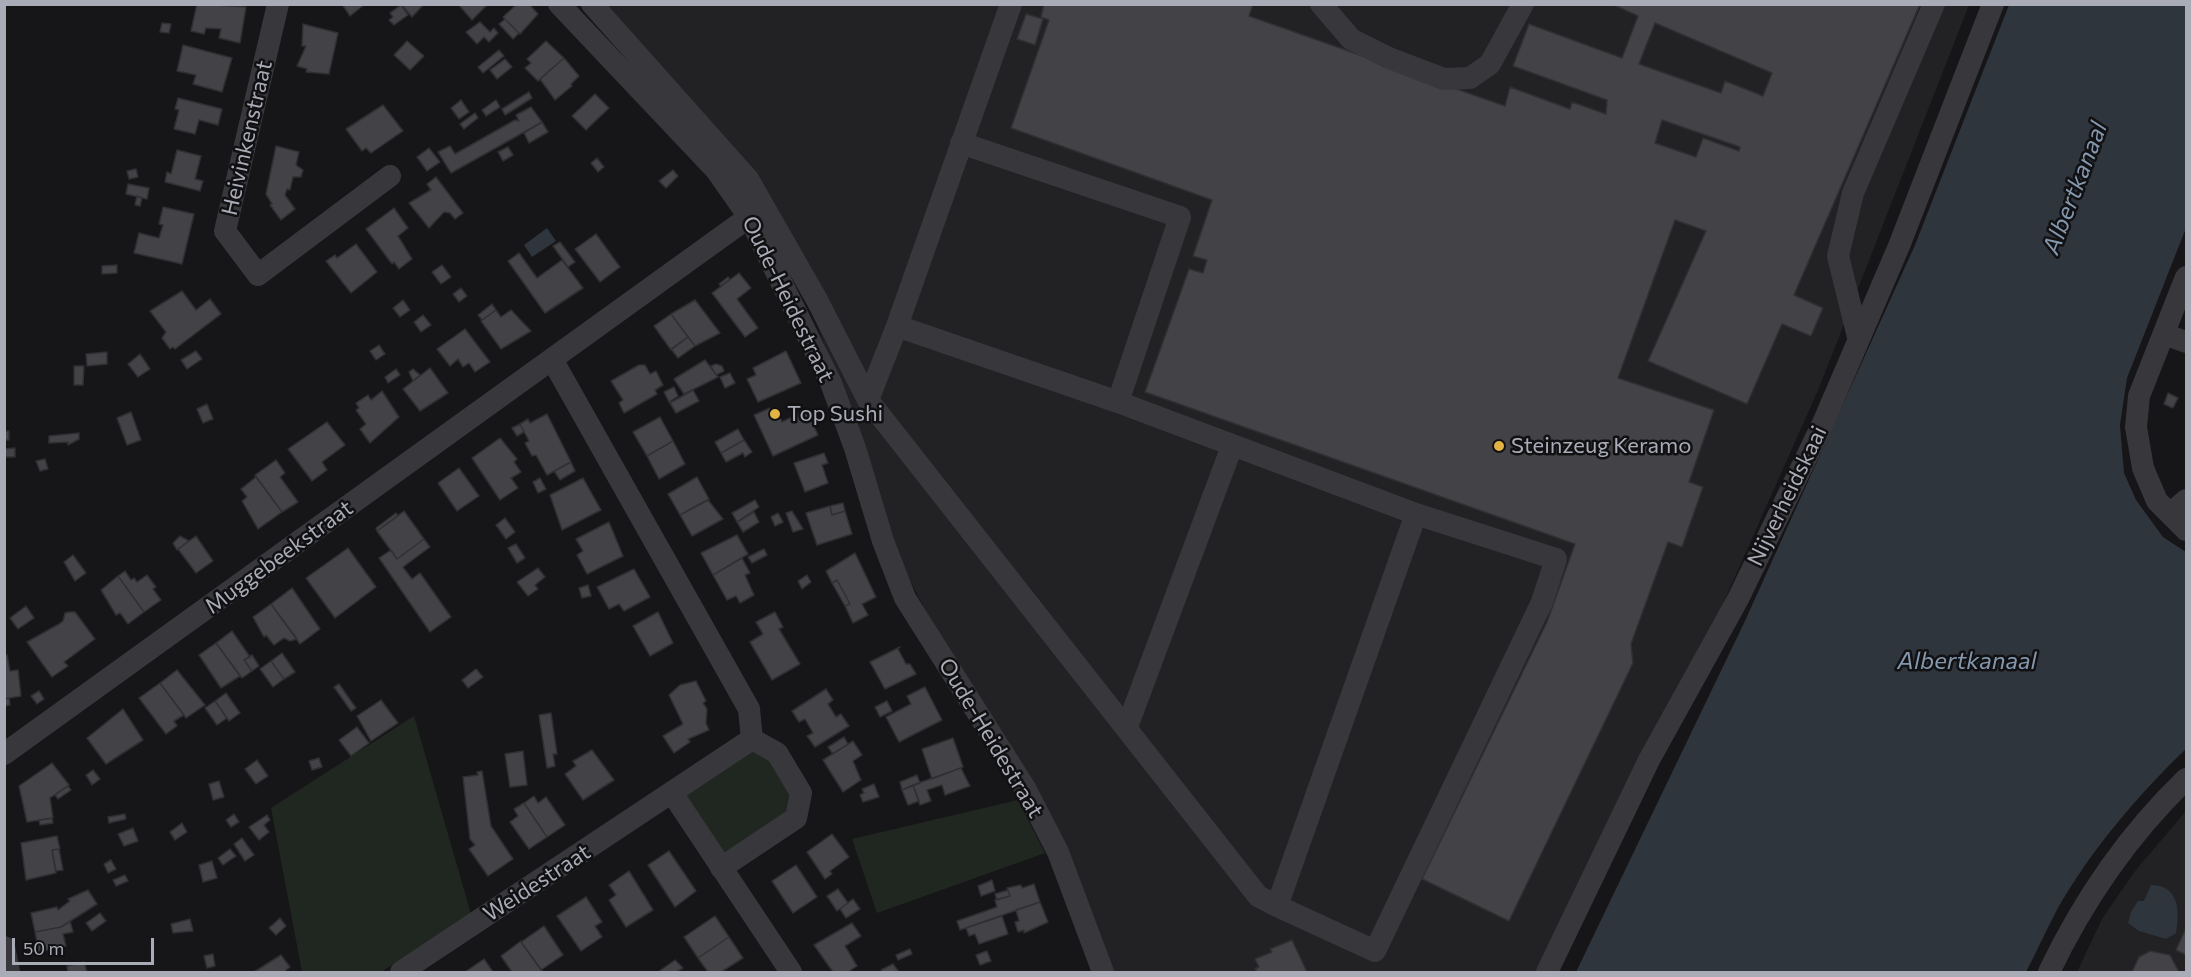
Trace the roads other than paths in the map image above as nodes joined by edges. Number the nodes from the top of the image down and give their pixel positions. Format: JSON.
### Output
{"nodes":[{"id":1,"x":278,"y":4,"type":"edge"},
{"id":2,"x":559,"y":4,"type":"edge"},
{"id":3,"x":592,"y":4,"type":"edge"},
{"id":4,"x":1011,"y":4,"type":"edge"},
{"id":5,"x":1321,"y":4,"type":"edge"},
{"id":6,"x":1523,"y":4,"type":"edge"},
{"id":7,"x":1934,"y":4,"type":"edge"},
{"id":8,"x":1993,"y":4,"type":"edge"},
{"id":9,"x":962,"y":143,"type":"junction"},
{"id":10,"x":390,"y":176,"type":"dead end"},
{"id":11,"x":749,"y":216,"type":"junction"},
{"id":12,"x":2187,"y":277,"type":"edge"},
{"id":13,"x":897,"y":326,"type":"junction"},
{"id":14,"x":2164,"y":334,"type":"junction"},
{"id":15,"x":1858,"y":337,"type":"junction"},
{"id":16,"x":2187,"y":342,"type":"edge"},
{"id":17,"x":553,"y":361,"type":"junction"},
{"id":18,"x":868,"y":400,"type":"junction"},
{"id":19,"x":1118,"y":402,"type":"junction"},
{"id":20,"x":1232,"y":446,"type":"junction"},
{"id":21,"x":2178,"y":507,"type":"edge"},
{"id":22,"x":1416,"y":514,"type":"junction"},
{"id":23,"x":2187,"y":530,"type":"edge"},
{"id":24,"x":1126,"y":727,"type":"junction"},
{"id":25,"x":752,"y":739,"type":"junction"},
{"id":26,"x":4,"y":754,"type":"edge"},
{"id":27,"x":2187,"y":779,"type":"edge"},
{"id":28,"x":672,"y":793,"type":"junction"},
{"id":29,"x":721,"y":868,"type":"junction"},
{"id":30,"x":1277,"y":906,"type":"junction"},
{"id":31,"x":4,"y":947,"type":"edge"},
{"id":32,"x":1096,"y":969,"type":"edge"},
{"id":33,"x":9,"y":972,"type":"edge"},
{"id":34,"x":401,"y":972,"type":"edge"},
{"id":35,"x":791,"y":972,"type":"edge"},
{"id":36,"x":1547,"y":972,"type":"edge"},
{"id":37,"x":2049,"y":972,"type":"edge"}],
"edges":[{"from":1,"to":10,"type":"street","name":"Heivinkenstraat"},
{"from":2,"to":11,"type":"street","name":"Oude-Heidestraat"},
{"from":3,"to":18,"type":"street"},
{"from":4,"to":9,"type":"street"},
{"from":5,"to":6,"type":"street"},
{"from":7,"to":15,"type":"street"},
{"from":8,"to":15,"type":"street","name":"Nijverheidskaai"},
{"from":9,"to":13,"type":"street"},
{"from":9,"to":19,"type":"street"},
{"from":11,"to":17,"type":"street","name":"Muggebeekstraat"},
{"from":11,"to":32,"type":"street","name":"Oude-Heidestraat"},
{"from":12,"to":14,"type":"street"},
{"from":13,"to":18,"type":"street"},
{"from":13,"to":19,"type":"street"},
{"from":14,"to":16,"type":"street"},
{"from":14,"to":21,"type":"street"},
{"from":15,"to":36,"type":"street","name":"Nijverheidskaai"},
{"from":17,"to":25,"type":"street"},
{"from":17,"to":26,"type":"street","name":"Muggebeekstraat"},
{"from":18,"to":24,"type":"street"},
{"from":19,"to":20,"type":"street"},
{"from":20,"to":22,"type":"street"},
{"from":20,"to":24,"type":"street"},
{"from":21,"to":23,"type":"street"},
{"from":22,"to":30,"type":"street"},
{"from":22,"to":30,"type":"street"},
{"from":24,"to":30,"type":"street"},
{"from":25,"to":28,"type":"street","name":"Weidestraat"},
{"from":25,"to":29,"type":"street"},
{"from":27,"to":37,"type":"street"},
{"from":28,"to":29,"type":"street"},
{"from":28,"to":34,"type":"street","name":"Weidestraat"},
{"from":29,"to":35,"type":"street"},
{"from":31,"to":33,"type":"street"}]}
